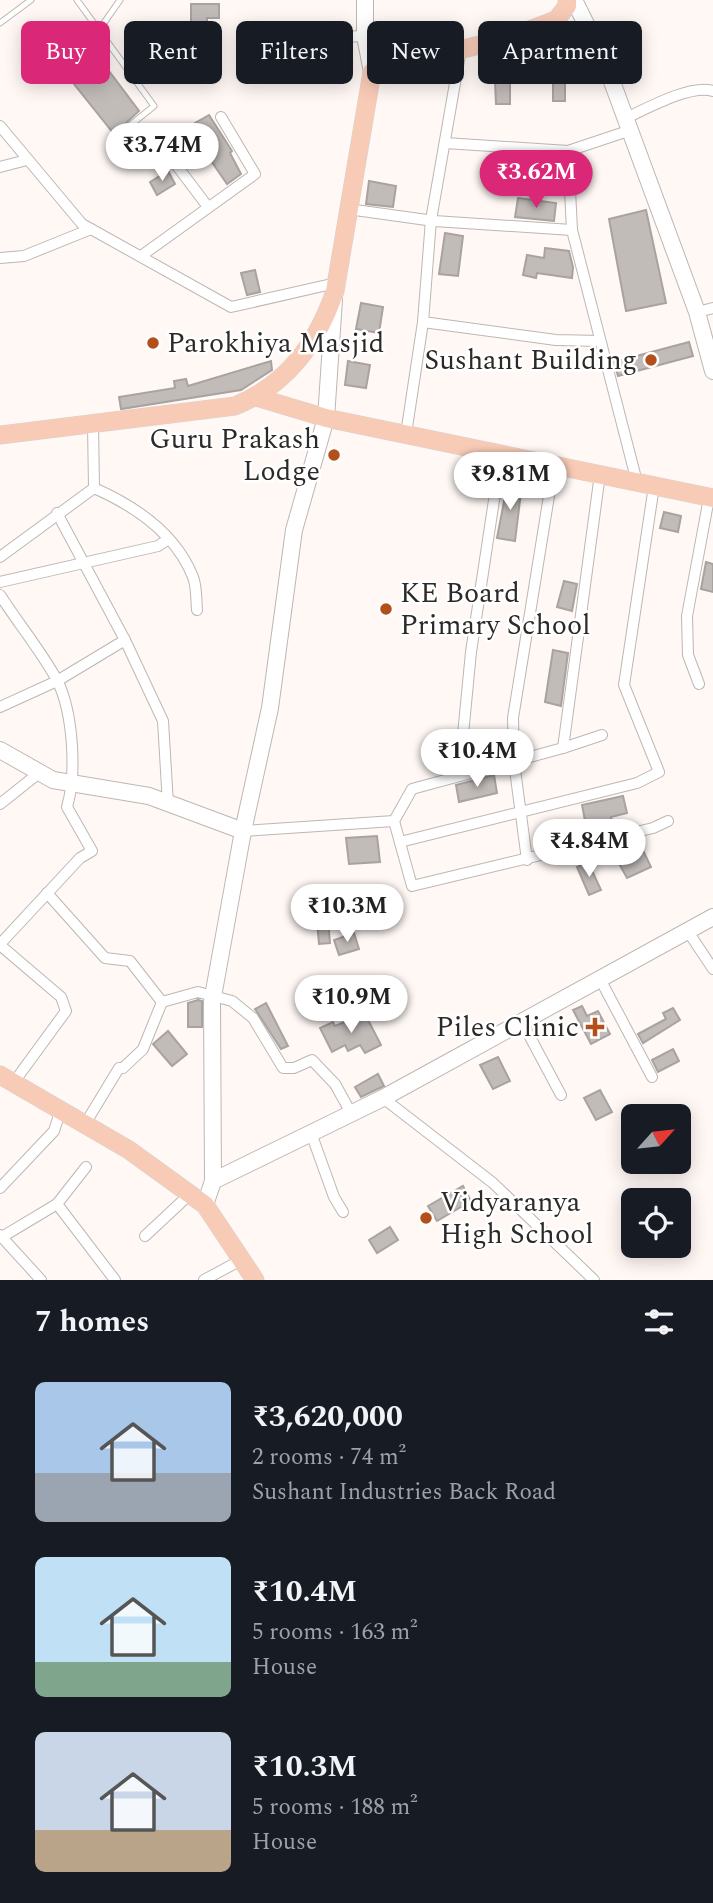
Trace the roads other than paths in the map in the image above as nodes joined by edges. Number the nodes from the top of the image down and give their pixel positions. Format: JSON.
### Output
{"nodes":[{"id":1,"x":31,"y":0,"type":"edge"},
{"id":2,"x":77,"y":0,"type":"edge"},
{"id":3,"x":120,"y":0,"type":"edge"},
{"id":4,"x":365,"y":0,"type":"edge"},
{"id":5,"x":567,"y":0,"type":"edge"},
{"id":6,"x":574,"y":0,"type":"edge"},
{"id":7,"x":92,"y":21,"type":"edge"},
{"id":8,"x":105,"y":21,"type":"edge"},
{"id":9,"x":0,"y":23,"type":"edge"},
{"id":10,"x":353,"y":36,"type":"edge"},
{"id":11,"x":365,"y":36,"type":"junction"},
{"id":12,"x":110,"y":45,"type":"edge"},
{"id":13,"x":367,"y":46,"type":"edge"},
{"id":14,"x":464,"y":48,"type":"edge"},
{"id":15,"x":370,"y":84,"type":"edge"},
{"id":16,"x":455,"y":84,"type":"edge"},
{"id":17,"x":713,"y":91,"type":"edge"},
{"id":18,"x":221,"y":117,"type":"dead end"},
{"id":19,"x":626,"y":125,"type":"junction"},
{"id":20,"x":0,"y":126,"type":"edge"},
{"id":21,"x":123,"y":131,"type":"dead end"},
{"id":22,"x":445,"y":143,"type":"junction"},
{"id":23,"x":162,"y":146,"type":"dead end"},
{"id":24,"x":568,"y":151,"type":"junction"},
{"id":25,"x":27,"y":160,"type":"junction"},
{"id":26,"x":0,"y":167,"type":"edge"},
{"id":27,"x":208,"y":207,"type":"junction"},
{"id":28,"x":348,"y":209,"type":"junction"},
{"id":29,"x":431,"y":220,"type":"junction"},
{"id":30,"x":91,"y":229,"type":"junction"},
{"id":31,"x":572,"y":230,"type":"junction"},
{"id":32,"x":141,"y":256,"type":"junction"},
{"id":33,"x":0,"y":258,"type":"edge"},
{"id":34,"x":336,"y":287,"type":"junction"},
{"id":35,"x":713,"y":308,"type":"edge"},
{"id":36,"x":696,"y":312,"type":"junction"},
{"id":37,"x":423,"y":322,"type":"junction"},
{"id":38,"x":599,"y":341,"type":"junction"},
{"id":39,"x":713,"y":371,"type":"edge"},
{"id":40,"x":256,"y":397,"type":"junction"},
{"id":41,"x":326,"y":418,"type":"junction"},
{"id":42,"x":93,"y":424,"type":"junction"},
{"id":43,"x":405,"y":434,"type":"junction"},
{"id":44,"x":0,"y":435,"type":"edge"},
{"id":45,"x":501,"y":454,"type":"junction"},
{"id":46,"x":554,"y":465,"type":"junction"},
{"id":47,"x":600,"y":474,"type":"junction"},
{"id":48,"x":645,"y":484,"type":"junction"},
{"id":49,"x":94,"y":488,"type":"junction"},
{"id":50,"x":711,"y":498,"type":"edge"},
{"id":51,"x":57,"y":513,"type":"junction"},
{"id":52,"x":167,"y":540,"type":"junction"},
{"id":53,"x":0,"y":557,"type":"edge"},
{"id":54,"x":84,"y":562,"type":"junction"},
{"id":55,"x":0,"y":582,"type":"edge"},
{"id":56,"x":0,"y":595,"type":"edge"},
{"id":57,"x":197,"y":610,"type":"dead end"},
{"id":58,"x":125,"y":640,"type":"junction"},
{"id":59,"x":57,"y":681,"type":"junction"},
{"id":60,"x":699,"y":684,"type":"dead end"},
{"id":61,"x":0,"y":707,"type":"edge"},
{"id":62,"x":602,"y":734,"type":"dead end"},
{"id":63,"x":563,"y":748,"type":"junction"},
{"id":64,"x":0,"y":750,"type":"edge"},
{"id":65,"x":514,"y":762,"type":"junction"},
{"id":66,"x":39,"y":773,"type":"junction"},
{"id":67,"x":459,"y":776,"type":"junction"},
{"id":68,"x":74,"y":784,"type":"junction"},
{"id":69,"x":0,"y":804,"type":"edge"},
{"id":70,"x":169,"y":804,"type":"junction"},
{"id":71,"x":521,"y":812,"type":"junction"},
{"id":72,"x":394,"y":821,"type":"junction"},
{"id":73,"x":668,"y":821,"type":"dead end"},
{"id":74,"x":243,"y":831,"type":"junction"},
{"id":75,"x":400,"y":842,"type":"junction"},
{"id":76,"x":527,"y":860,"type":"junction"},
{"id":77,"x":47,"y":893,"type":"junction"},
{"id":78,"x":713,"y":917,"type":"edge"},
{"id":79,"x":687,"y":930,"type":"junction"},
{"id":80,"x":0,"y":944,"type":"edge"},
{"id":81,"x":713,"y":970,"type":"edge"},
{"id":82,"x":600,"y":979,"type":"junction"},
{"id":83,"x":212,"y":997,"type":"junction"},
{"id":84,"x":162,"y":1002,"type":"junction"},
{"id":85,"x":522,"y":1021,"type":"junction"},
{"id":86,"x":652,"y":1077,"type":"dead end"},
{"id":87,"x":7,"y":1079,"type":"edge"},
{"id":88,"x":561,"y":1095,"type":"dead end"},
{"id":89,"x":383,"y":1098,"type":"junction"},
{"id":90,"x":61,"y":1109,"type":"junction"},
{"id":91,"x":351,"y":1113,"type":"junction"},
{"id":92,"x":85,"y":1124,"type":"junction"},
{"id":93,"x":311,"y":1133,"type":"junction"},
{"id":94,"x":86,"y":1167,"type":"dead end"},
{"id":95,"x":213,"y":1181,"type":"junction"},
{"id":96,"x":0,"y":1188,"type":"edge"},
{"id":97,"x":190,"y":1194,"type":"junction"},
{"id":98,"x":57,"y":1204,"type":"junction"},
{"id":99,"x":205,"y":1205,"type":"junction"},
{"id":100,"x":343,"y":1212,"type":"dead end"},
{"id":101,"x":1,"y":1236,"type":"edge"},
{"id":102,"x":145,"y":1236,"type":"dead end"},
{"id":103,"x":243,"y":1259,"type":"junction"},
{"id":104,"x":41,"y":1280,"type":"edge"},
{"id":105,"x":115,"y":1280,"type":"edge"},
{"id":106,"x":204,"y":1280,"type":"edge"},
{"id":107,"x":255,"y":1280,"type":"edge"},
{"id":108,"x":594,"y":1280,"type":"edge"}],
"edges":[{"from":1,"to":9,"type":"lane"},
{"from":2,"to":7,"type":"lane"},
{"from":3,"to":8,"type":"lane"},
{"from":4,"to":11,"type":"street"},
{"from":5,"to":14,"type":"main road"},
{"from":6,"to":19,"type":"street"},
{"from":10,"to":11,"type":"street"},
{"from":11,"to":13,"type":"street"},
{"from":12,"to":21,"type":"lane"},
{"from":15,"to":28,"type":"main road"},
{"from":16,"to":22,"type":"street"},
{"from":17,"to":19,"type":"street"},
{"from":18,"to":27,"type":"street"},
{"from":19,"to":24,"type":"street"},
{"from":19,"to":36,"type":"street"},
{"from":20,"to":25,"type":"street"},
{"from":22,"to":24,"type":"street"},
{"from":22,"to":29,"type":"street"},
{"from":23,"to":27,"type":"street"},
{"from":24,"to":31,"type":"street"},
{"from":25,"to":26,"type":"street"},
{"from":25,"to":30,"type":"street"},
{"from":27,"to":32,"type":"street"},
{"from":28,"to":29,"type":"street"},
{"from":28,"to":34,"type":"main road"},
{"from":29,"to":31,"type":"street"},
{"from":29,"to":37,"type":"street"},
{"from":30,"to":32,"type":"street"},
{"from":30,"to":33,"type":"street"},
{"from":31,"to":38,"type":"street"},
{"from":32,"to":34,"type":"street"},
{"from":34,"to":40,"type":"main road"},
{"from":34,"to":41,"type":"street"},
{"from":35,"to":36,"type":"street"},
{"from":36,"to":39,"type":"street"},
{"from":37,"to":38,"type":"street"},
{"from":37,"to":43,"type":"street"},
{"from":38,"to":48,"type":"street"},
{"from":40,"to":41,"type":"main road"},
{"from":40,"to":42,"type":"main road"},
{"from":41,"to":43,"type":"main road"},
{"from":41,"to":74,"type":"street"},
{"from":42,"to":44,"type":"main road"},
{"from":42,"to":49,"type":"street"},
{"from":43,"to":45,"type":"main road"},
{"from":45,"to":46,"type":"main road"},
{"from":45,"to":67,"type":"street"},
{"from":46,"to":47,"type":"main road"},
{"from":46,"to":65,"type":"street"},
{"from":47,"to":48,"type":"main road"},
{"from":47,"to":63,"type":"street"},
{"from":48,"to":50,"type":"main road"},
{"from":48,"to":71,"type":"street"},
{"from":49,"to":51,"type":"street"},
{"from":49,"to":52,"type":"street"},
{"from":50,"to":60,"type":"street"},
{"from":51,"to":53,"type":"street"},
{"from":51,"to":54,"type":"street"},
{"from":52,"to":54,"type":"street"},
{"from":52,"to":57,"type":"street"},
{"from":54,"to":55,"type":"street"},
{"from":54,"to":58,"type":"street"},
{"from":56,"to":59,"type":"street"},
{"from":58,"to":59,"type":"street"},
{"from":58,"to":70,"type":"street"},
{"from":59,"to":61,"type":"street"},
{"from":59,"to":68,"type":"street"},
{"from":62,"to":63,"type":"street"},
{"from":63,"to":65,"type":"street"},
{"from":64,"to":66,"type":"street"},
{"from":65,"to":67,"type":"street"},
{"from":65,"to":71,"type":"street"},
{"from":66,"to":68,"type":"street"},
{"from":66,"to":69,"type":"street"},
{"from":67,"to":72,"type":"street"},
{"from":68,"to":70,"type":"street"},
{"from":68,"to":77,"type":"street"},
{"from":70,"to":74,"type":"street"},
{"from":71,"to":75,"type":"street"},
{"from":71,"to":76,"type":"street"},
{"from":72,"to":74,"type":"street"},
{"from":72,"to":75,"type":"street"},
{"from":73,"to":76,"type":"street"},
{"from":74,"to":83,"type":"street"},
{"from":75,"to":76,"type":"street"},
{"from":77,"to":80,"type":"street"},
{"from":77,"to":84,"type":"street"},
{"from":78,"to":79,"type":"street"},
{"from":79,"to":81,"type":"street"},
{"from":79,"to":82,"type":"street"},
{"from":80,"to":87,"type":"street"},
{"from":82,"to":85,"type":"street"},
{"from":82,"to":86,"type":"street"},
{"from":83,"to":84,"type":"street"},
{"from":83,"to":91,"type":"street"},
{"from":83,"to":95,"type":"street"},
{"from":84,"to":92,"type":"street"},
{"from":85,"to":88,"type":"street"},
{"from":85,"to":89,"type":"street"},
{"from":87,"to":90,"type":"main road"},
{"from":89,"to":91,"type":"street"},
{"from":89,"to":108,"type":"street"},
{"from":90,"to":92,"type":"main road"},
{"from":90,"to":96,"type":"street"},
{"from":91,"to":93,"type":"street"},
{"from":92,"to":97,"type":"main road"},
{"from":93,"to":95,"type":"street"},
{"from":93,"to":100,"type":"street"},
{"from":94,"to":98,"type":"street"},
{"from":95,"to":99,"type":"street"},
{"from":97,"to":99,"type":"main road"},
{"from":97,"to":102,"type":"street"},
{"from":98,"to":101,"type":"street"},
{"from":98,"to":105,"type":"street"},
{"from":99,"to":103,"type":"main road"},
{"from":101,"to":104,"type":"street"},
{"from":103,"to":106,"type":"street"},
{"from":103,"to":107,"type":"main road"}]}
